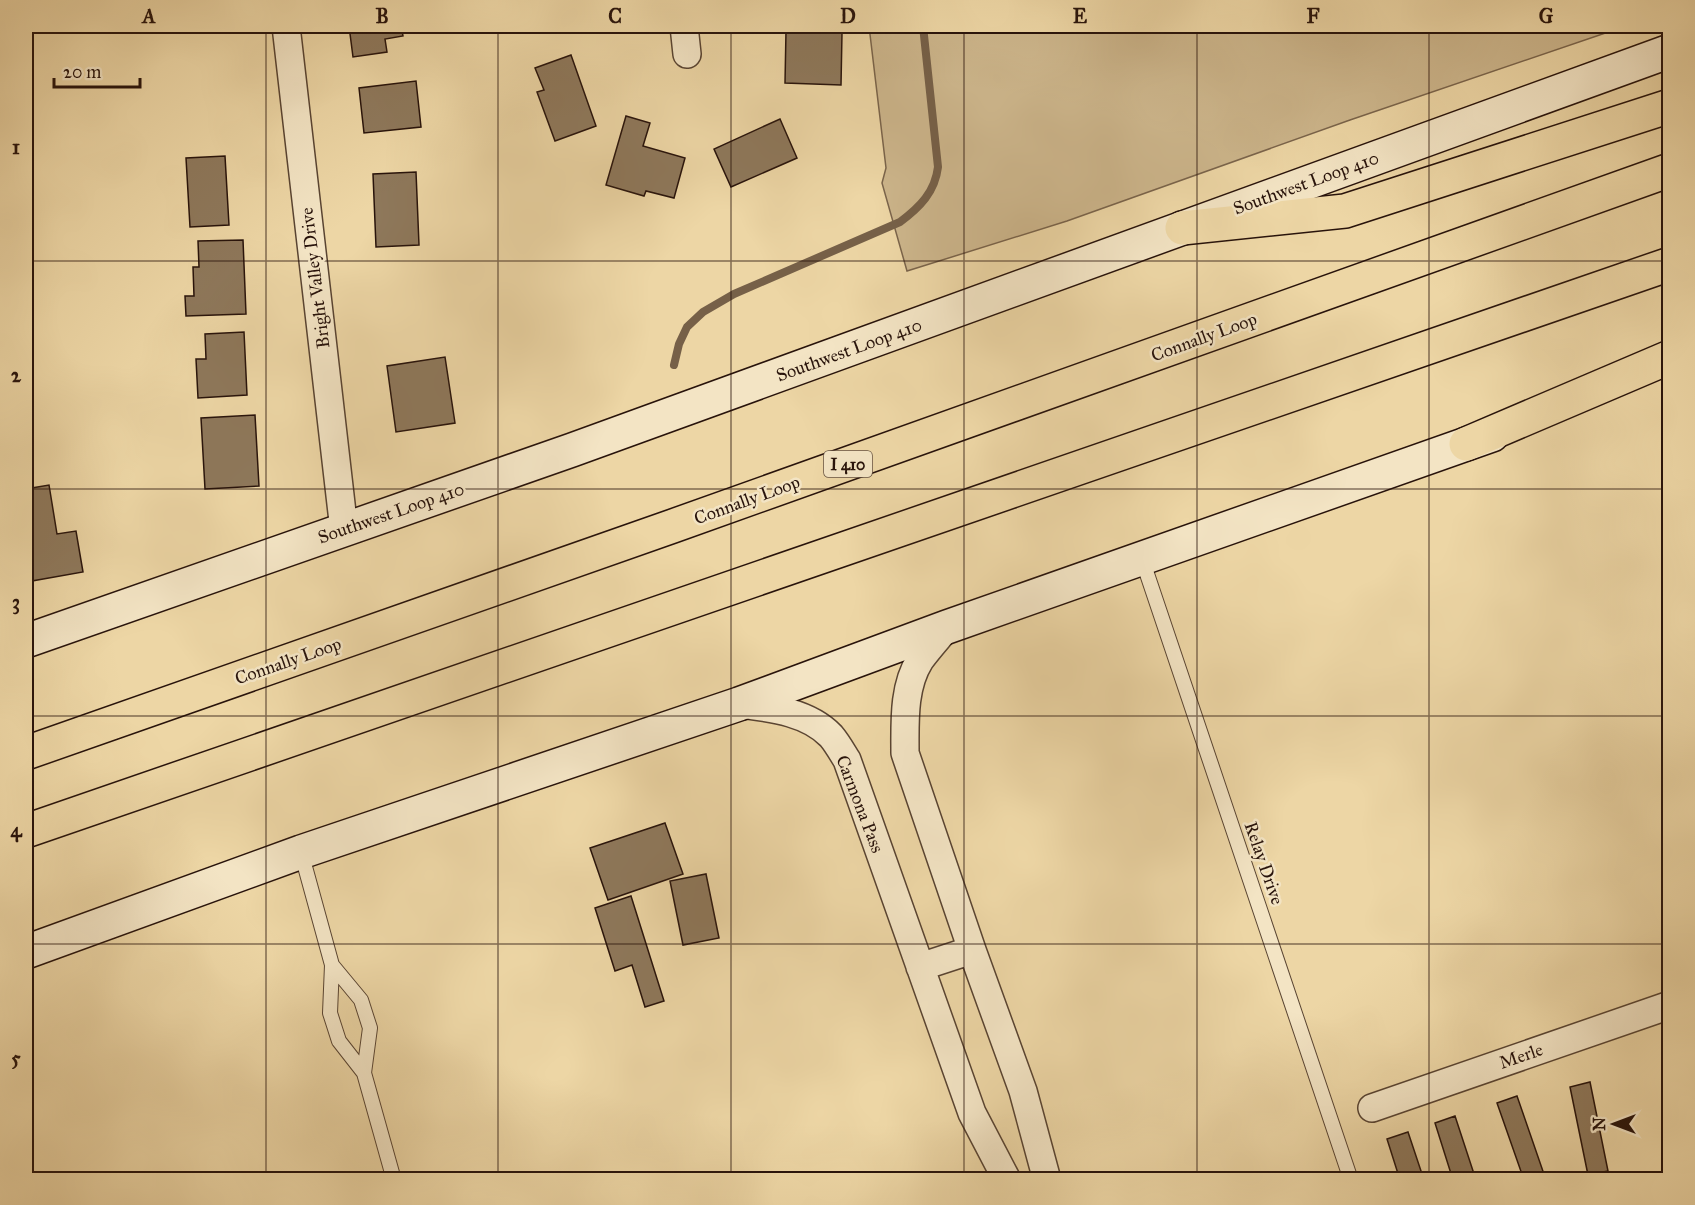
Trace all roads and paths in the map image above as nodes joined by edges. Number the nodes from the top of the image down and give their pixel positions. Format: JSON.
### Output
{"nodes":[{"id":1,"x":286,"y":26,"type":"edge"},
{"id":2,"x":684,"y":26,"type":"edge"},
{"id":3,"x":1670,"y":51,"type":"edge"},
{"id":4,"x":687,"y":54,"type":"dead end"},
{"id":5,"x":1670,"y":106,"type":"edge"},
{"id":6,"x":1670,"y":170,"type":"edge"},
{"id":7,"x":1182,"y":228,"type":"junction"},
{"id":8,"x":1670,"y":264,"type":"edge"},
{"id":9,"x":1670,"y":357,"type":"edge"},
{"id":10,"x":1670,"y":373,"type":"edge"},
{"id":11,"x":1466,"y":444,"type":"junction"},
{"id":12,"x":344,"y":530,"type":"junction"},
{"id":13,"x":1142,"y":559,"type":"junction"},
{"id":14,"x":947,"y":627,"type":"junction"},
{"id":15,"x":26,"y":641,"type":"edge"},
{"id":16,"x":738,"y":704,"type":"junction"},
{"id":17,"x":26,"y":753,"type":"edge"},
{"id":18,"x":26,"y":831,"type":"edge"},
{"id":19,"x":301,"y":852,"type":"junction"},
{"id":20,"x":972,"y":950,"type":"junction"},
{"id":21,"x":26,"y":952,"type":"edge"},
{"id":22,"x":332,"y":965,"type":"junction"},
{"id":23,"x":920,"y":967,"type":"junction"},
{"id":24,"x":1670,"y":1005,"type":"edge"},
{"id":25,"x":364,"y":1073,"type":"junction"},
{"id":26,"x":1372,"y":1108,"type":"dead end"},
{"id":27,"x":394,"y":1179,"type":"edge"},
{"id":28,"x":1007,"y":1179,"type":"edge"},
{"id":29,"x":1047,"y":1179,"type":"edge"},
{"id":30,"x":1352,"y":1179,"type":"edge"}],
"edges":[{"from":1,"to":12,"type":"street","name":"Bright Valley Drive"},
{"from":2,"to":4,"type":"street"},
{"from":3,"to":7,"type":"main road","name":"Southwest Loop 410"},
{"from":5,"to":7,"type":"highway"},
{"from":6,"to":17,"type":"highway","name":"Connally Loop","number":"I 410"},
{"from":7,"to":12,"type":"main road","name":"Southwest Loop 410"},
{"from":8,"to":18,"type":"highway"},
{"from":9,"to":11,"type":"highway"},
{"from":10,"to":11,"type":"main road"},
{"from":11,"to":13,"type":"main road"},
{"from":12,"to":15,"type":"main road","name":"Southwest Loop 410"},
{"from":13,"to":14,"type":"main road"},
{"from":13,"to":30,"type":"lane","name":"Relay Drive"},
{"from":14,"to":16,"type":"main road"},
{"from":14,"to":20,"type":"street"},
{"from":16,"to":19,"type":"main road"},
{"from":16,"to":23,"type":"street","name":"Carmona Pass"},
{"from":19,"to":21,"type":"main road"},
{"from":19,"to":22,"type":"lane"},
{"from":20,"to":23,"type":"street"},
{"from":20,"to":29,"type":"street"},
{"from":22,"to":25,"type":"lane"},
{"from":22,"to":25,"type":"lane"},
{"from":23,"to":28,"type":"street","name":"Carmona Pass"},
{"from":24,"to":26,"type":"street","name":"Merle"},
{"from":25,"to":27,"type":"lane"}]}
